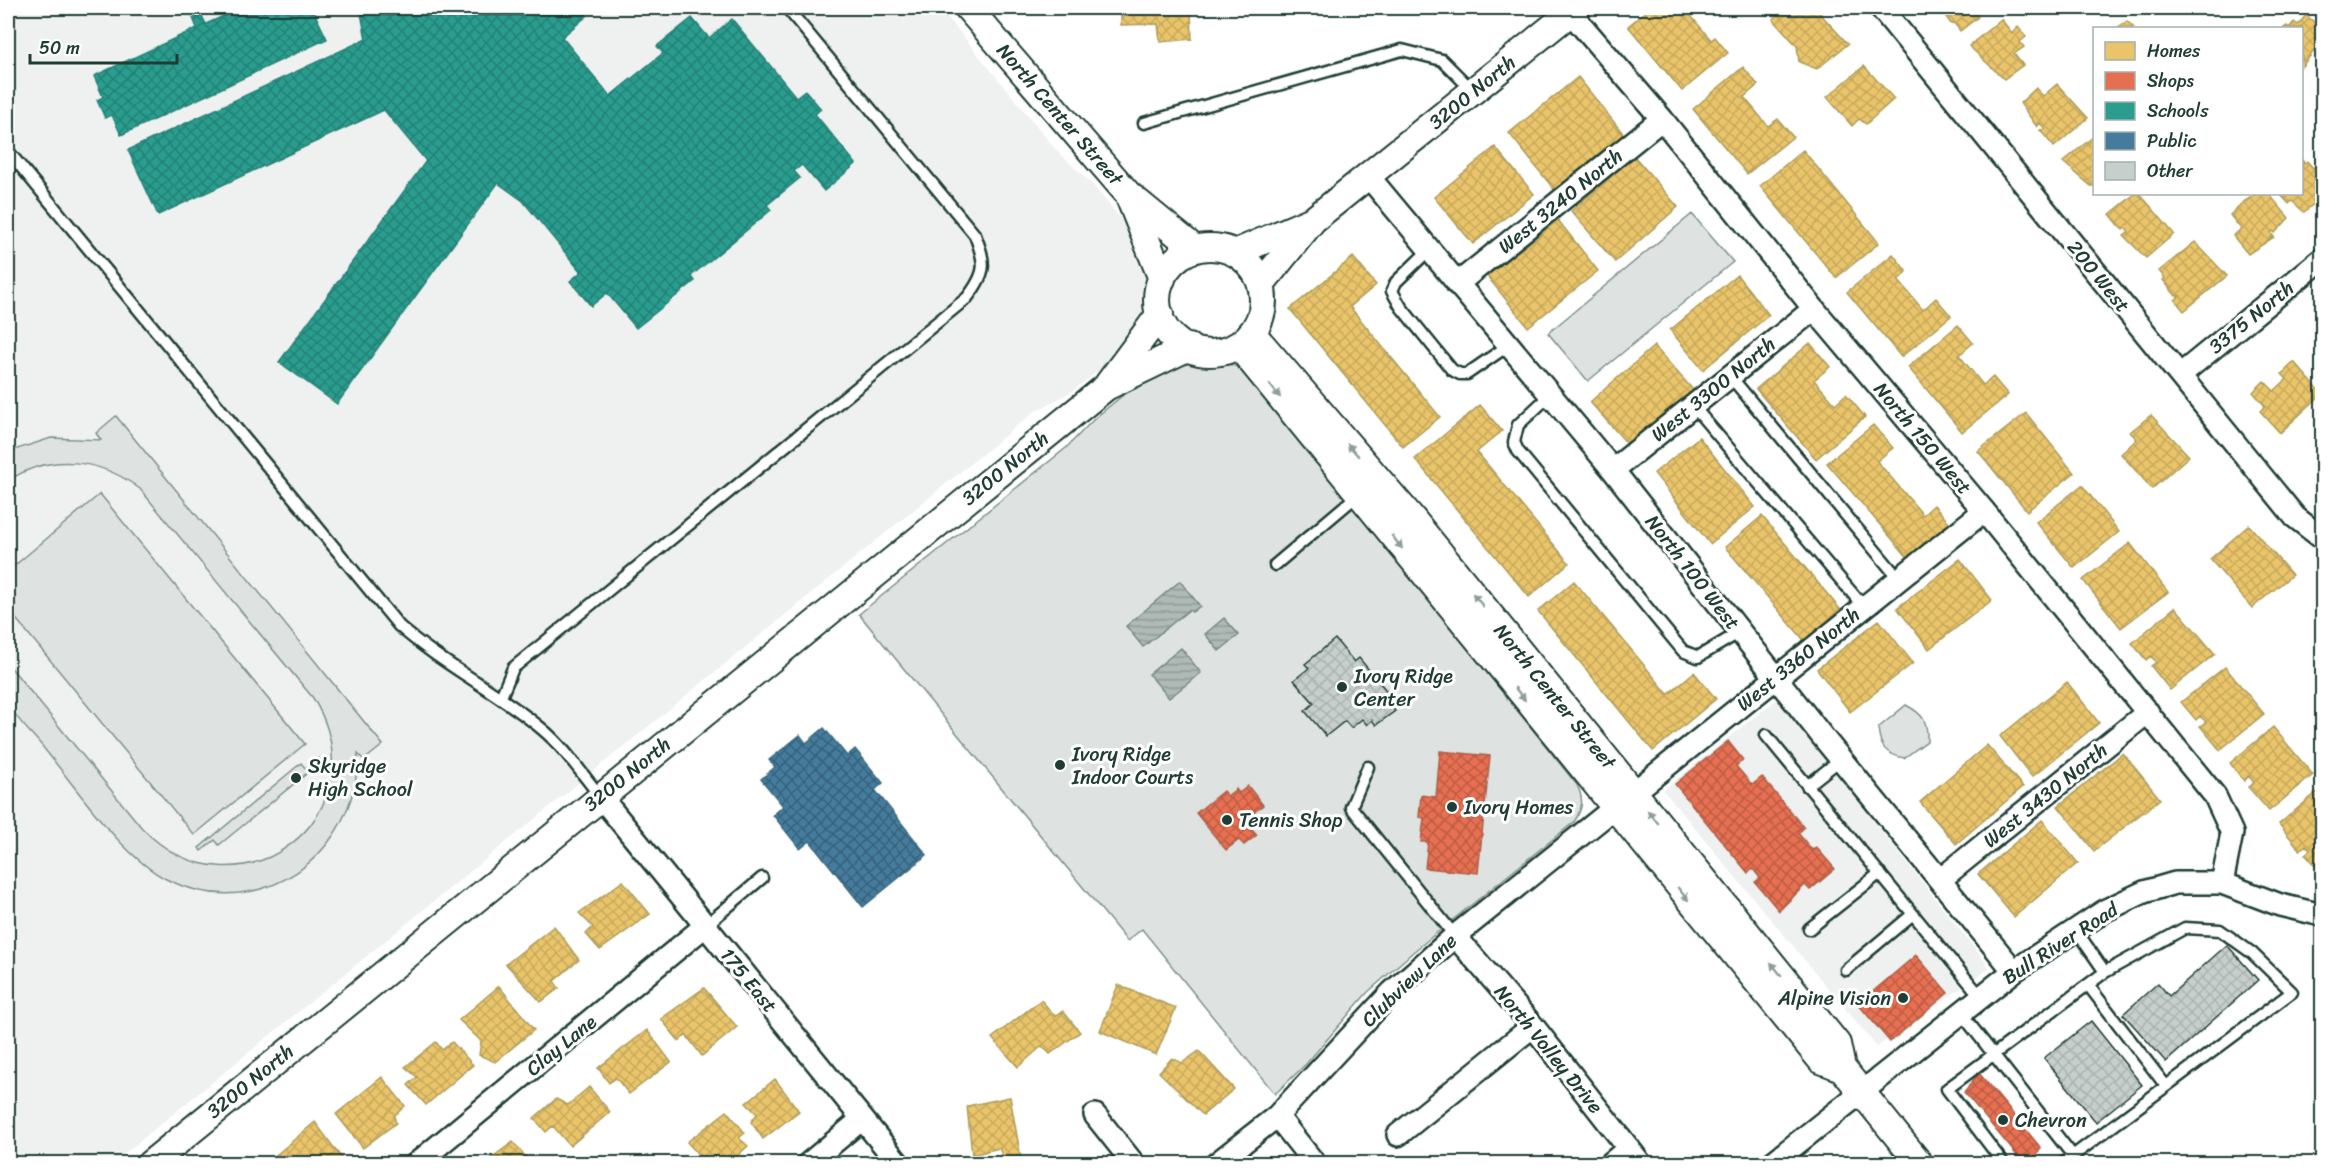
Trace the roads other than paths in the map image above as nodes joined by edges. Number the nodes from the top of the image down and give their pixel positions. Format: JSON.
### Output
{"nodes":[{"id":1,"x":787,"y":8,"type":"edge"},
{"id":2,"x":968,"y":8,"type":"edge"},
{"id":3,"x":1881,"y":8,"type":"edge"},
{"id":4,"x":1573,"y":10,"type":"edge"},
{"id":5,"x":1473,"y":91,"type":"junction"},
{"id":6,"x":1662,"y":119,"type":"junction"},
{"id":7,"x":1144,"y":123,"type":"dead end"},
{"id":8,"x":8,"y":151,"type":"edge"},
{"id":9,"x":1369,"y":177,"type":"junction"},
{"id":10,"x":1128,"y":194,"type":"junction"},
{"id":11,"x":1313,"y":220,"type":"junction"},
{"id":12,"x":1195,"y":249,"type":"junction"},
{"id":13,"x":1429,"y":250,"type":"junction"},
{"id":14,"x":1234,"y":253,"type":"junction"},
{"id":15,"x":2322,"y":259,"type":"edge"},
{"id":16,"x":1162,"y":279,"type":"junction"},
{"id":17,"x":1261,"y":284,"type":"junction"},
{"id":18,"x":1457,"y":284,"type":"junction"},
{"id":19,"x":1814,"y":309,"type":"junction"},
{"id":20,"x":1160,"y":314,"type":"junction"},
{"id":21,"x":1245,"y":339,"type":"junction"},
{"id":22,"x":1509,"y":345,"type":"junction"},
{"id":23,"x":1189,"y":347,"type":"junction"},
{"id":24,"x":2180,"y":375,"type":"junction"},
{"id":25,"x":1730,"y":376,"type":"junction"},
{"id":26,"x":1106,"y":387,"type":"junction"},
{"id":27,"x":1550,"y":395,"type":"junction"},
{"id":28,"x":1693,"y":406,"type":"junction"},
{"id":29,"x":1613,"y":470,"type":"junction"},
{"id":30,"x":1359,"y":494,"type":"junction"},
{"id":31,"x":1984,"y":511,"type":"junction"},
{"id":32,"x":2322,"y":538,"type":"edge"},
{"id":33,"x":1275,"y":565,"type":"dead end"},
{"id":34,"x":1899,"y":579,"type":"junction"},
{"id":35,"x":1864,"y":607,"type":"junction"},
{"id":36,"x":1740,"y":632,"type":"junction"},
{"id":37,"x":1776,"y":677,"type":"junction"},
{"id":38,"x":501,"y":697,"type":"junction"},
{"id":39,"x":2148,"y":712,"type":"junction"},
{"id":40,"x":1766,"y":735,"type":"dead end"},
{"id":41,"x":1841,"y":759,"type":"junction"},
{"id":42,"x":1368,"y":767,"type":"dead end"},
{"id":43,"x":1808,"y":786,"type":"junction"},
{"id":44,"x":1633,"y":793,"type":"junction"},
{"id":45,"x":600,"y":796,"type":"junction"},
{"id":46,"x":1613,"y":809,"type":"junction"},
{"id":47,"x":1880,"y":873,"type":"junction"},
{"id":48,"x":762,"y":878,"type":"dead end"},
{"id":49,"x":1941,"y":879,"type":"junction"},
{"id":50,"x":2222,"y":883,"type":"junction"},
{"id":51,"x":1914,"y":914,"type":"junction"},
{"id":52,"x":2322,"y":915,"type":"edge"},
{"id":53,"x":705,"y":926,"type":"junction"},
{"id":54,"x":1809,"y":929,"type":"dead end"},
{"id":55,"x":2074,"y":929,"type":"junction"},
{"id":56,"x":1455,"y":936,"type":"junction"},
{"id":57,"x":1846,"y":970,"type":"dead end"},
{"id":58,"x":2014,"y":971,"type":"junction"},
{"id":59,"x":2105,"y":972,"type":"junction"},
{"id":60,"x":2088,"y":985,"type":"junction"},
{"id":61,"x":1981,"y":997,"type":"junction"},
{"id":62,"x":1960,"y":1013,"type":"junction"},
{"id":63,"x":1533,"y":1026,"type":"junction"},
{"id":64,"x":1993,"y":1055,"type":"junction"},
{"id":65,"x":1842,"y":1068,"type":"junction"},
{"id":66,"x":2166,"y":1086,"type":"junction"},
{"id":67,"x":1862,"y":1092,"type":"junction"},
{"id":68,"x":1095,"y":1115,"type":"dead end"},
{"id":69,"x":1277,"y":1116,"type":"junction"},
{"id":70,"x":862,"y":1119,"type":"junction"},
{"id":71,"x":1398,"y":1135,"type":"dead end"},
{"id":72,"x":1635,"y":1156,"type":"edge"},
{"id":73,"x":2073,"y":1156,"type":"junction"},
{"id":74,"x":150,"y":1164,"type":"edge"},
{"id":75,"x":416,"y":1164,"type":"edge"},
{"id":76,"x":808,"y":1164,"type":"edge"},
{"id":77,"x":899,"y":1164,"type":"edge"},
{"id":78,"x":1134,"y":1164,"type":"edge"},
{"id":79,"x":1216,"y":1164,"type":"edge"},
{"id":80,"x":1316,"y":1164,"type":"edge"},
{"id":81,"x":1610,"y":1164,"type":"edge"},
{"id":82,"x":1771,"y":1164,"type":"edge"},
{"id":83,"x":1920,"y":1164,"type":"edge"},
{"id":84,"x":2004,"y":1164,"type":"edge"},
{"id":85,"x":2062,"y":1164,"type":"edge"}],
"edges":[{"from":1,"to":38,"type":"lane"},
{"from":2,"to":10,"type":"street","name":"North Center Street"},
{"from":3,"to":24,"type":"street","name":"200 West"},
{"from":4,"to":5,"type":"street","name":"3200 North"},
{"from":4,"to":6,"type":"street","name":"North 150 West"},
{"from":5,"to":7,"type":"lane"},
{"from":5,"to":9,"type":"street","name":"3200 North"},
{"from":6,"to":18,"type":"street","name":"West 3240 North"},
{"from":6,"to":19,"type":"street","name":"North 150 West"},
{"from":8,"to":38,"type":"lane"},
{"from":9,"to":11,"type":"street","name":"3200 North"},
{"from":9,"to":13,"type":"street","name":"North 100 West"},
{"from":10,"to":12,"type":"street"},
{"from":10,"to":16,"type":"street"},
{"from":11,"to":14,"type":"street"},
{"from":11,"to":17,"type":"street"},
{"from":12,"to":14,"type":"street"},
{"from":12,"to":16,"type":"street"},
{"from":13,"to":18,"type":"street","name":"North 100 West"},
{"from":13,"to":22,"type":"lane"},
{"from":14,"to":17,"type":"street"},
{"from":15,"to":24,"type":"street","name":"3375 North"},
{"from":16,"to":20,"type":"street"},
{"from":17,"to":21,"type":"street"},
{"from":18,"to":22,"type":"street","name":"North 100 West"},
{"from":19,"to":25,"type":"street","name":"West 3300 North"},
{"from":19,"to":31,"type":"street","name":"North 150 West"},
{"from":20,"to":23,"type":"street"},
{"from":20,"to":26,"type":"street"},
{"from":21,"to":23,"type":"street"},
{"from":21,"to":30,"type":"street","name":"North Center Street","one_way":true},
{"from":44,"to":21,"type":"street","name":"North Center Street","one_way":true},
{"from":22,"to":27,"type":"street","name":"North 100 West"},
{"from":23,"to":26,"type":"street"},
{"from":24,"to":32,"type":"street","name":"200 West"},
{"from":25,"to":28,"type":"street","name":"West 3300 North"},
{"from":25,"to":34,"type":"lane"},
{"from":26,"to":45,"type":"street","name":"3200 North"},
{"from":27,"to":29,"type":"street","name":"North 100 West"},
{"from":27,"to":36,"type":"lane"},
{"from":28,"to":29,"type":"street","name":"West 3300 North"},
{"from":28,"to":35,"type":"lane"},
{"from":29,"to":36,"type":"street","name":"North 100 West"},
{"from":30,"to":33,"type":"lane"},
{"from":30,"to":46,"type":"street","name":"North Center Street","one_way":true},
{"from":31,"to":34,"type":"street","name":"West 3360 North"},
{"from":31,"to":39,"type":"street","name":"North 150 West"},
{"from":34,"to":35,"type":"street","name":"West 3360 North"},
{"from":35,"to":37,"type":"street","name":"West 3360 North"},
{"from":36,"to":37,"type":"street","name":"North 100 West"},
{"from":37,"to":41,"type":"street","name":"North 100 West"},
{"from":37,"to":44,"type":"street","name":"West 3360 North"},
{"from":38,"to":45,"type":"lane"},
{"from":39,"to":49,"type":"street","name":"West 3430 North"},
{"from":39,"to":50,"type":"street","name":"North 150 West"},
{"from":40,"to":43,"type":"lane"},
{"from":41,"to":43,"type":"lane"},
{"from":41,"to":49,"type":"street","name":"North 100 West"},
{"from":42,"to":56,"type":"lane"},
{"from":43,"to":47,"type":"lane"},
{"from":44,"to":46,"type":"street","name":"West 3360 North"},
{"from":65,"to":44,"type":"street","name":"North Center Street","one_way":true},
{"from":45,"to":53,"type":"street","name":"175 East"},
{"from":45,"to":74,"type":"street","name":"3200 North"},
{"from":46,"to":56,"type":"street","name":"Clubview Lane"},
{"from":46,"to":65,"type":"street","name":"North Center Street","one_way":true},
{"from":47,"to":51,"type":"lane"},
{"from":47,"to":54,"type":"lane"},
{"from":48,"to":53,"type":"lane"},
{"from":49,"to":58,"type":"street","name":"North 100 West"},
{"from":50,"to":52,"type":"street","name":"Bull River Road"},
{"from":50,"to":55,"type":"street","name":"Bull River Road"},
{"from":51,"to":57,"type":"lane"},
{"from":51,"to":61,"type":"lane"},
{"from":53,"to":70,"type":"street","name":"175 East"},
{"from":53,"to":75,"type":"street","name":"Clay Lane"},
{"from":55,"to":58,"type":"street","name":"Bull River Road"},
{"from":55,"to":59,"type":"lane"},
{"from":56,"to":63,"type":"street","name":"North Volley Drive"},
{"from":56,"to":69,"type":"street","name":"Clubview Lane"},
{"from":58,"to":61,"type":"street","name":"Bull River Road"},
{"from":59,"to":60,"type":"lane"},
{"from":59,"to":66,"type":"lane"},
{"from":60,"to":64,"type":"lane"},
{"from":60,"to":66,"type":"lane"},
{"from":61,"to":62,"type":"street","name":"Bull River Road"},
{"from":62,"to":64,"type":"lane"},
{"from":62,"to":67,"type":"street","name":"Bull River Road"},
{"from":63,"to":71,"type":"street"},
{"from":63,"to":72,"type":"street","name":"North Volley Drive"},
{"from":64,"to":73,"type":"lane"},
{"from":64,"to":84,"type":"lane"},
{"from":65,"to":67,"type":"street","name":"North Center Street"},
{"from":66,"to":73,"type":"lane"},
{"from":67,"to":82,"type":"street","name":"Bull River Road"},
{"from":67,"to":83,"type":"street","name":"North Center Street"},
{"from":68,"to":78,"type":"street"},
{"from":69,"to":79,"type":"street","name":"Clubview Lane"},
{"from":69,"to":80,"type":"street"},
{"from":70,"to":76,"type":"street"},
{"from":70,"to":77,"type":"street","name":"175 East"},
{"from":72,"to":81,"type":"street"},
{"from":73,"to":85,"type":"lane"}]}
